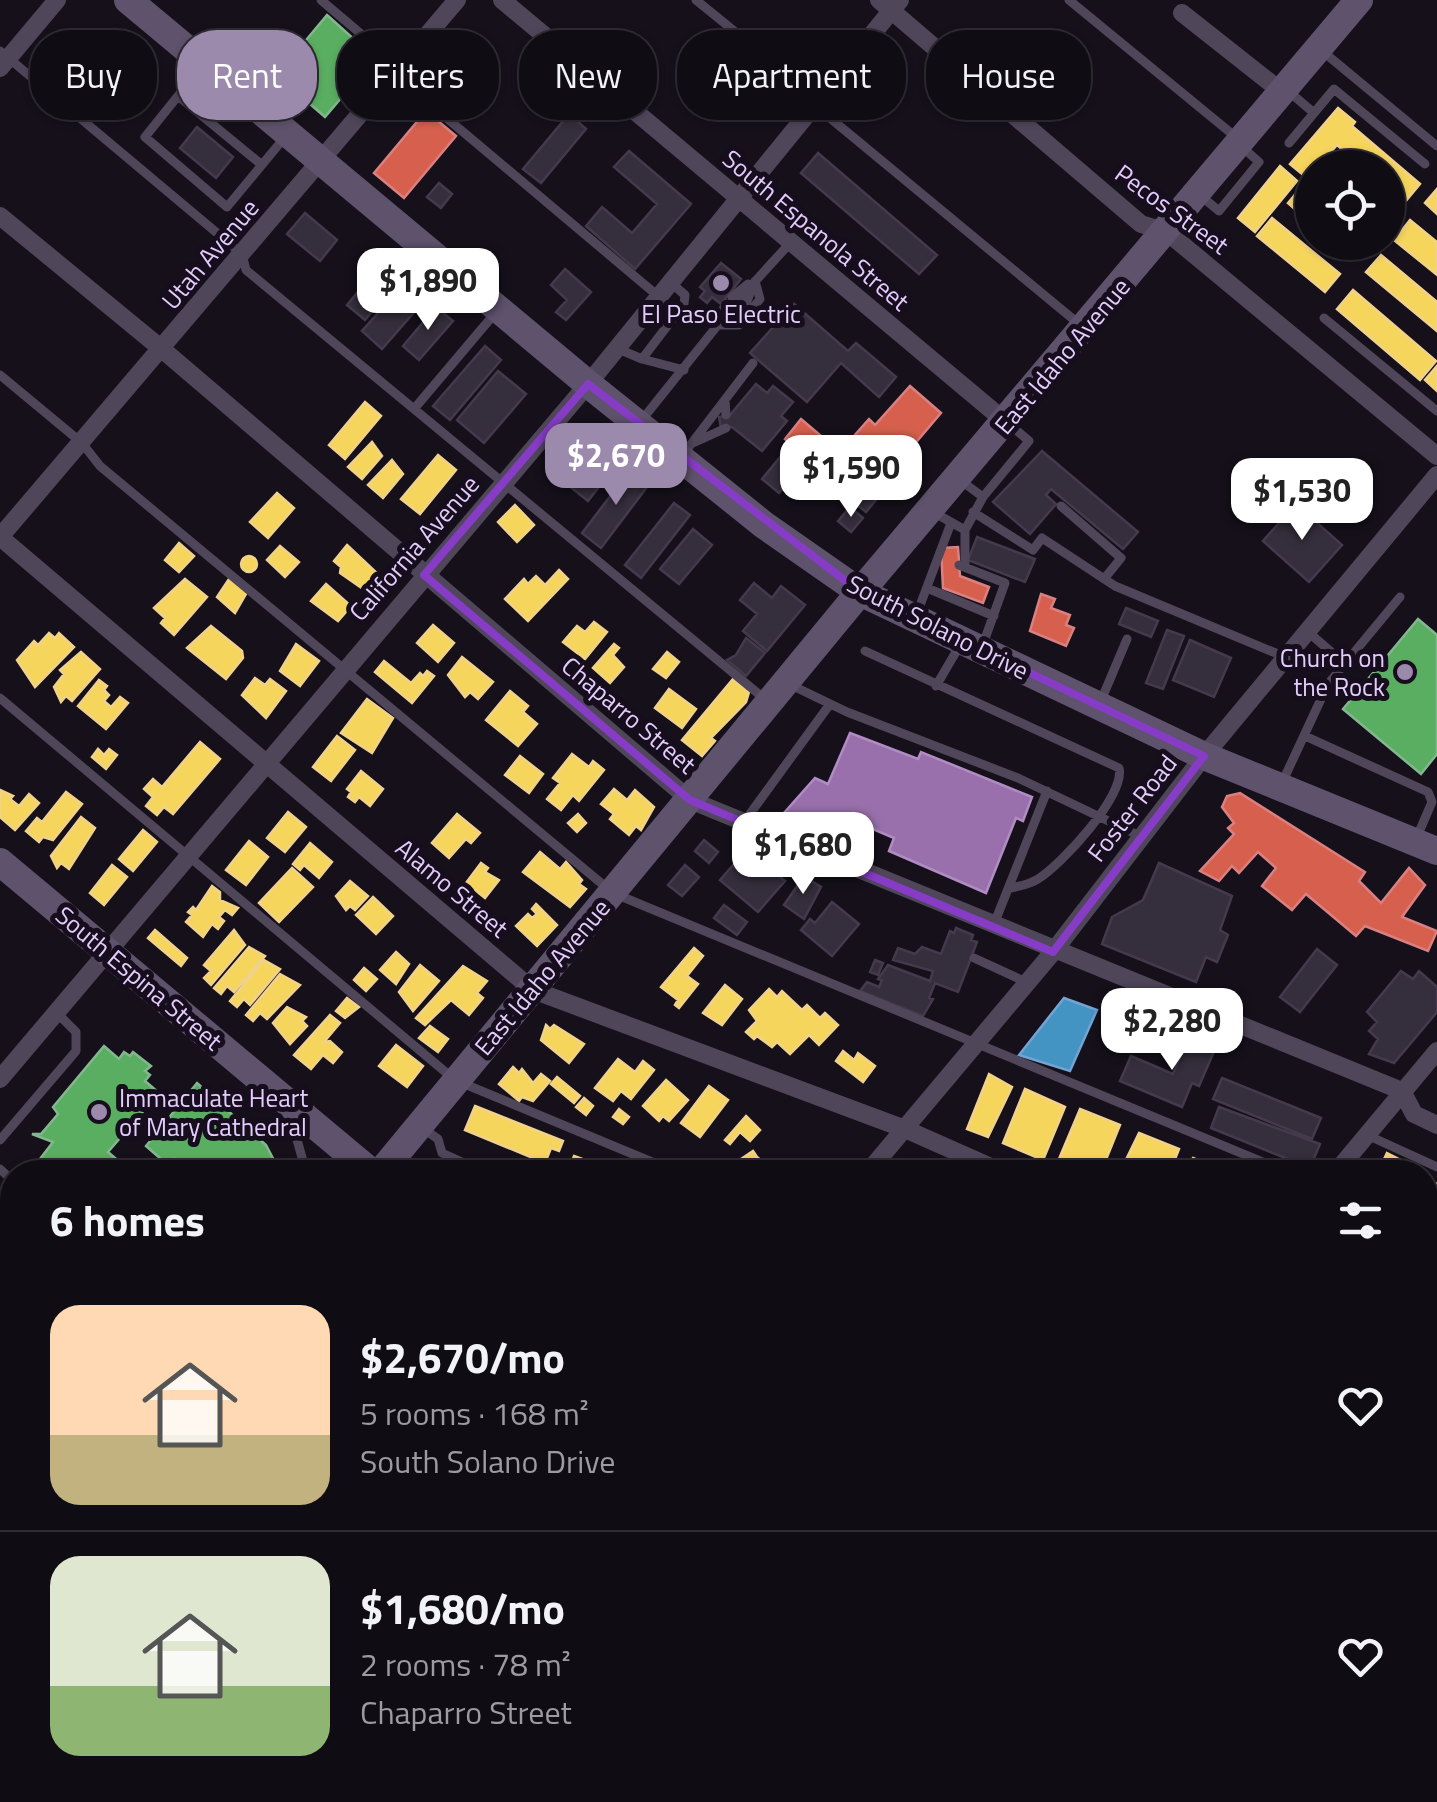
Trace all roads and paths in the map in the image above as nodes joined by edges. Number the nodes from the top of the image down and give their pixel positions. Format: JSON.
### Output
{"nodes":[{"id":1,"x":57,"y":0,"type":"edge"},
{"id":2,"x":128,"y":0,"type":"edge"},
{"id":3,"x":321,"y":0,"type":"edge"},
{"id":4,"x":456,"y":0,"type":"edge"},
{"id":5,"x":502,"y":0,"type":"edge"},
{"id":6,"x":696,"y":0,"type":"edge"},
{"id":7,"x":1070,"y":0,"type":"edge"},
{"id":8,"x":1360,"y":0,"type":"edge"},
{"id":9,"x":890,"y":4,"type":"edge"},
{"id":10,"x":1182,"y":13,"type":"dead end"},
{"id":11,"x":357,"y":30,"type":"edge"},
{"id":12,"x":431,"y":30,"type":"edge"},
{"id":13,"x":733,"y":30,"type":"edge"},
{"id":14,"x":871,"y":30,"type":"edge"},
{"id":15,"x":177,"y":41,"type":"edge"},
{"id":16,"x":1319,"y":48,"type":"junction"},
{"id":17,"x":3,"y":59,"type":"edge"},
{"id":18,"x":1284,"y":90,"type":"junction"},
{"id":19,"x":177,"y":97,"type":"edge"},
{"id":20,"x":1314,"y":112,"type":"junction"},
{"id":21,"x":207,"y":120,"type":"edge"},
{"id":22,"x":271,"y":120,"type":"edge"},
{"id":23,"x":355,"y":120,"type":"edge"},
{"id":24,"x":450,"y":120,"type":"edge"},
{"id":25,"x":802,"y":120,"type":"edge"},
{"id":26,"x":832,"y":120,"type":"edge"},
{"id":27,"x":288,"y":134,"type":"junction"},
{"id":28,"x":1240,"y":143,"type":"junction"},
{"id":29,"x":1289,"y":143,"type":"dead end"},
{"id":30,"x":1437,"y":146,"type":"edge"},
{"id":31,"x":320,"y":161,"type":"junction"},
{"id":32,"x":1424,"y":164,"type":"dead end"},
{"id":33,"x":262,"y":165,"type":"junction"},
{"id":34,"x":738,"y":198,"type":"junction"},
{"id":35,"x":0,"y":216,"type":"edge"},
{"id":36,"x":1167,"y":232,"type":"junction"},
{"id":37,"x":791,"y":242,"type":"junction"},
{"id":38,"x":242,"y":254,"type":"junction"},
{"id":39,"x":754,"y":280,"type":"junction"},
{"id":40,"x":664,"y":289,"type":"junction"},
{"id":41,"x":736,"y":303,"type":"junction"},
{"id":42,"x":498,"y":310,"type":"junction"},
{"id":43,"x":1324,"y":318,"type":"dead end"},
{"id":44,"x":719,"y":325,"type":"junction"},
{"id":45,"x":1085,"y":329,"type":"junction"},
{"id":46,"x":616,"y":348,"type":"junction"},
{"id":47,"x":163,"y":350,"type":"junction"},
{"id":48,"x":642,"y":358,"type":"junction"},
{"id":49,"x":754,"y":363,"type":"dead end"},
{"id":50,"x":684,"y":370,"type":"junction"},
{"id":51,"x":0,"y":374,"type":"edge"},
{"id":52,"x":588,"y":384,"type":"junction"},
{"id":53,"x":725,"y":400,"type":"junction"},
{"id":54,"x":414,"y":409,"type":"junction"},
{"id":55,"x":1437,"y":411,"type":"edge"},
{"id":56,"x":726,"y":416,"type":"dead end"},
{"id":57,"x":1006,"y":422,"type":"junction"},
{"id":58,"x":638,"y":424,"type":"junction"},
{"id":59,"x":726,"y":428,"type":"dead end"},
{"id":60,"x":82,"y":443,"type":"junction"},
{"id":61,"x":686,"y":451,"type":"junction"},
{"id":62,"x":1437,"y":456,"type":"edge"},
{"id":63,"x":1437,"y":475,"type":"edge"},
{"id":64,"x":958,"y":478,"type":"junction"},
{"id":65,"x":503,"y":482,"type":"junction"},
{"id":66,"x":983,"y":497,"type":"junction"},
{"id":67,"x":1060,"y":506,"type":"dead end"},
{"id":68,"x":974,"y":512,"type":"junction"},
{"id":69,"x":941,"y":517,"type":"junction"},
{"id":70,"x":965,"y":530,"type":"junction"},
{"id":71,"x":0,"y":537,"type":"edge"},
{"id":72,"x":424,"y":575,"type":"junction"},
{"id":73,"x":1104,"y":579,"type":"junction"},
{"id":74,"x":927,"y":588,"type":"junction"},
{"id":75,"x":860,"y":592,"type":"junction"},
{"id":76,"x":1400,"y":596,"type":"dead end"},
{"id":77,"x":994,"y":616,"type":"junction"},
{"id":78,"x":915,"y":618,"type":"junction"},
{"id":79,"x":1307,"y":632,"type":"junction"},
{"id":80,"x":1127,"y":640,"type":"dead end"},
{"id":81,"x":972,"y":645,"type":"junction"},
{"id":82,"x":864,"y":651,"type":"dead end"},
{"id":83,"x":1286,"y":658,"type":"junction"},
{"id":84,"x":1345,"y":664,"type":"junction"},
{"id":85,"x":345,"y":668,"type":"junction"},
{"id":86,"x":936,"y":686,"type":"junction"},
{"id":87,"x":778,"y":693,"type":"junction"},
{"id":88,"x":0,"y":698,"type":"edge"},
{"id":89,"x":830,"y":704,"type":"junction"},
{"id":90,"x":1099,"y":706,"type":"junction"},
{"id":91,"x":1305,"y":736,"type":"junction"},
{"id":92,"x":1204,"y":756,"type":"junction"},
{"id":93,"x":264,"y":762,"type":"junction"},
{"id":94,"x":1279,"y":787,"type":"junction"},
{"id":95,"x":1047,"y":791,"type":"junction"},
{"id":96,"x":690,"y":800,"type":"junction"},
{"id":97,"x":1100,"y":816,"type":"junction"},
{"id":98,"x":744,"y":822,"type":"junction"},
{"id":99,"x":1142,"y":837,"type":"junction"},
{"id":100,"x":1426,"y":847,"type":"edge"},
{"id":101,"x":187,"y":855,"type":"junction"},
{"id":102,"x":0,"y":862,"type":"edge"},
{"id":103,"x":1008,"y":889,"type":"junction"},
{"id":104,"x":613,"y":893,"type":"junction"},
{"id":105,"x":992,"y":926,"type":"junction"},
{"id":106,"x":107,"y":951,"type":"junction"},
{"id":107,"x":1053,"y":952,"type":"junction"},
{"id":108,"x":974,"y":958,"type":"dead end"},
{"id":109,"x":1027,"y":983,"type":"junction"},
{"id":110,"x":532,"y":990,"type":"junction"},
{"id":111,"x":56,"y":1012,"type":"junction"},
{"id":112,"x":976,"y":1044,"type":"junction"},
{"id":113,"x":1437,"y":1051,"type":"edge"},
{"id":114,"x":0,"y":1079,"type":"edge"},
{"id":115,"x":455,"y":1080,"type":"junction"},
{"id":116,"x":1402,"y":1091,"type":"junction"},
{"id":117,"x":286,"y":1101,"type":"junction"},
{"id":118,"x":1437,"y":1124,"type":"edge"},
{"id":119,"x":418,"y":1126,"type":"junction"},
{"id":120,"x":905,"y":1129,"type":"junction"},
{"id":121,"x":1366,"y":1134,"type":"junction"},
{"id":122,"x":0,"y":1140,"type":"edge"},
{"id":123,"x":303,"y":1160,"type":"edge"},
{"id":124,"x":356,"y":1160,"type":"edge"},
{"id":125,"x":391,"y":1160,"type":"edge"},
{"id":126,"x":456,"y":1160,"type":"edge"},
{"id":127,"x":647,"y":1160,"type":"edge"},
{"id":128,"x":878,"y":1160,"type":"edge"},
{"id":129,"x":975,"y":1160,"type":"edge"},
{"id":130,"x":1258,"y":1160,"type":"edge"},
{"id":131,"x":1345,"y":1160,"type":"edge"},
{"id":132,"x":1420,"y":1160,"type":"edge"}],
"edges":[{"from":1,"to":17,"type":"street"},
{"from":2,"to":15,"type":"street","name":"South Solano Drive"},
{"from":3,"to":11,"type":"lane"},
{"from":4,"to":12,"type":"street","name":"Utah Avenue"},
{"from":5,"to":34,"type":"street","name":"South Espanola Street"},
{"from":6,"to":13,"type":"lane"},
{"from":7,"to":28,"type":"lane"},
{"from":8,"to":16,"type":"street","name":"East Idaho Avenue"},
{"from":9,"to":14,"type":"street","name":"California Avenue"},
{"from":9,"to":36,"type":"street","name":"Pecos Street"},
{"from":10,"to":18,"type":"street"},
{"from":16,"to":18,"type":"street","name":"East Idaho Avenue"},
{"from":16,"to":30,"type":"lane"},
{"from":17,"to":38,"type":"lane"},
{"from":18,"to":20,"type":"lane"},
{"from":18,"to":28,"type":"street","name":"East Idaho Avenue"},
{"from":19,"to":33,"type":"lane"},
{"from":20,"to":29,"type":"lane"},
{"from":20,"to":32,"type":"lane"},
{"from":21,"to":33,"type":"lane"},
{"from":22,"to":27,"type":"street","name":"South Solano Drive"},
{"from":23,"to":31,"type":"street","name":"Utah Avenue"},
{"from":24,"to":40,"type":"lane"},
{"from":25,"to":34,"type":"street","name":"California Avenue"},
{"from":26,"to":45,"type":"lane"},
{"from":27,"to":31,"type":"street","name":"South Solano Drive"},
{"from":27,"to":33,"type":"lane"},
{"from":28,"to":36,"type":"street","name":"East Idaho Avenue"},
{"from":31,"to":38,"type":"street","name":"Utah Avenue"},
{"from":31,"to":42,"type":"street","name":"South Solano Drive"},
{"from":34,"to":37,"type":"street","name":"South Espanola Street"},
{"from":34,"to":40,"type":"street","name":"California Avenue"},
{"from":35,"to":47,"type":"street","name":"Chaparro Street"},
{"from":36,"to":45,"type":"street","name":"East Idaho Avenue"},
{"from":36,"to":62,"type":"street","name":"Pecos Street"},
{"from":37,"to":39,"type":"lane"},
{"from":37,"to":57,"type":"street","name":"South Espanola Street"},
{"from":38,"to":47,"type":"street","name":"Utah Avenue"},
{"from":38,"to":54,"type":"lane"},
{"from":39,"to":41,"type":"lane"},
{"from":39,"to":41,"type":"lane"},
{"from":39,"to":44,"type":"lane"},
{"from":40,"to":46,"type":"street","name":"California Avenue"},
{"from":40,"to":48,"type":"lane"},
{"from":41,"to":44,"type":"lane"},
{"from":42,"to":52,"type":"street","name":"South Solano Drive"},
{"from":42,"to":54,"type":"lane"},
{"from":43,"to":55,"type":"lane"},
{"from":44,"to":50,"type":"lane"},
{"from":45,"to":57,"type":"street","name":"East Idaho Avenue"},
{"from":46,"to":48,"type":"lane"},
{"from":46,"to":52,"type":"street","name":"California Avenue"},
{"from":47,"to":60,"type":"street","name":"Utah Avenue"},
{"from":47,"to":72,"type":"street","name":"Chaparro Street"},
{"from":48,"to":50,"type":"lane"},
{"from":49,"to":53,"type":"lane"},
{"from":50,"to":58,"type":"lane"},
{"from":51,"to":60,"type":"lane"},
{"from":52,"to":58,"type":"street","name":"South Solano Drive"},
{"from":52,"to":65,"type":"street","name":"California Avenue"},
{"from":53,"to":56,"type":"lane"},
{"from":53,"to":61,"type":"lane"},
{"from":54,"to":65,"type":"lane"},
{"from":57,"to":64,"type":"street","name":"East Idaho Avenue"},
{"from":57,"to":66,"type":"lane"},
{"from":58,"to":61,"type":"street","name":"South Solano Drive"},
{"from":59,"to":61,"type":"lane"},
{"from":60,"to":71,"type":"street","name":"Utah Avenue"},
{"from":60,"to":85,"type":"lane"},
{"from":61,"to":75,"type":"street","name":"South Solano Drive"},
{"from":63,"to":79,"type":"street","name":"Foster Road"},
{"from":64,"to":66,"type":"lane"},
{"from":64,"to":69,"type":"street","name":"East Idaho Avenue"},
{"from":65,"to":72,"type":"street","name":"California Avenue"},
{"from":65,"to":87,"type":"lane"},
{"from":66,"to":68,"type":"lane"},
{"from":67,"to":73,"type":"lane"},
{"from":68,"to":70,"type":"lane"},
{"from":68,"to":73,"type":"lane"},
{"from":69,"to":70,"type":"lane"},
{"from":69,"to":74,"type":"lane"},
{"from":69,"to":75,"type":"street","name":"East Idaho Avenue"},
{"from":70,"to":77,"type":"lane"},
{"from":71,"to":93,"type":"street","name":"Alamo Street"},
{"from":72,"to":85,"type":"street","name":"California Avenue"},
{"from":72,"to":96,"type":"street","name":"Chaparro Street"},
{"from":73,"to":83,"type":"lane"},
{"from":74,"to":77,"type":"lane"},
{"from":74,"to":78,"type":"lane"},
{"from":75,"to":78,"type":"street","name":"South Solano Drive"},
{"from":75,"to":87,"type":"street","name":"East Idaho Avenue"},
{"from":76,"to":84,"type":"lane"},
{"from":77,"to":81,"type":"lane"},
{"from":78,"to":81,"type":"street","name":"South Solano Drive"},
{"from":79,"to":83,"type":"street","name":"Foster Road"},
{"from":79,"to":84,"type":"lane"},
{"from":80,"to":90,"type":"lane"},
{"from":81,"to":86,"type":"lane"},
{"from":81,"to":90,"type":"street","name":"South Solano Drive"},
{"from":82,"to":86,"type":"lane"},
{"from":83,"to":92,"type":"street","name":"Foster Road"},
{"from":84,"to":91,"type":"lane"},
{"from":85,"to":93,"type":"street","name":"California Avenue"},
{"from":85,"to":104,"type":"lane"},
{"from":86,"to":97,"type":"lane"},
{"from":87,"to":89,"type":"lane"},
{"from":87,"to":96,"type":"street","name":"East Idaho Avenue"},
{"from":88,"to":101,"type":"lane"},
{"from":89,"to":95,"type":"lane"},
{"from":89,"to":98,"type":"lane"},
{"from":90,"to":92,"type":"street","name":"South Solano Drive"},
{"from":91,"to":94,"type":"lane"},
{"from":91,"to":100,"type":"lane"},
{"from":92,"to":94,"type":"street","name":"South Solano Drive"},
{"from":92,"to":99,"type":"street","name":"Foster Road"},
{"from":93,"to":101,"type":"street","name":"California Avenue"},
{"from":93,"to":110,"type":"street","name":"Alamo Street"},
{"from":94,"to":100,"type":"street","name":"South Solano Drive"},
{"from":95,"to":97,"type":"lane"},
{"from":95,"to":103,"type":"lane"},
{"from":96,"to":98,"type":"street","name":"Chaparro Street"},
{"from":96,"to":104,"type":"street","name":"East Idaho Avenue"},
{"from":97,"to":99,"type":"lane"},
{"from":97,"to":103,"type":"lane"},
{"from":98,"to":105,"type":"street","name":"Chaparro Street"},
{"from":99,"to":107,"type":"street","name":"Foster Road"},
{"from":101,"to":106,"type":"street","name":"California Avenue"},
{"from":101,"to":115,"type":"lane"},
{"from":102,"to":106,"type":"street","name":"South Espina Street"},
{"from":103,"to":105,"type":"lane"},
{"from":104,"to":110,"type":"street","name":"East Idaho Avenue"},
{"from":104,"to":112,"type":"lane"},
{"from":105,"to":107,"type":"street","name":"Chaparro Street"},
{"from":106,"to":111,"type":"street","name":"California Avenue"},
{"from":106,"to":117,"type":"street","name":"South Espina Street"},
{"from":107,"to":109,"type":"street","name":"Foster Road"},
{"from":107,"to":116,"type":"street","name":"Chaparro Street"},
{"from":108,"to":109,"type":"lane"},
{"from":109,"to":112,"type":"street","name":"Foster Road"},
{"from":110,"to":115,"type":"street","name":"East Idaho Avenue"},
{"from":110,"to":120,"type":"street","name":"Alamo Street"},
{"from":111,"to":114,"type":"street","name":"California Avenue"},
{"from":111,"to":122,"type":"lane"},
{"from":112,"to":120,"type":"street","name":"Foster Road"},
{"from":112,"to":130,"type":"lane"},
{"from":113,"to":116,"type":"street"},
{"from":115,"to":119,"type":"street","name":"East Idaho Avenue"},
{"from":115,"to":127,"type":"lane"},
{"from":116,"to":118,"type":"street","name":"Chaparro Street"},
{"from":116,"to":121,"type":"street"},
{"from":117,"to":123,"type":"lane"},
{"from":117,"to":124,"type":"street","name":"South Espina Street"},
{"from":119,"to":125,"type":"street","name":"East Idaho Avenue"},
{"from":119,"to":126,"type":"lane"},
{"from":120,"to":128,"type":"street","name":"Foster Road"},
{"from":120,"to":129,"type":"street","name":"Alamo Street"},
{"from":121,"to":131,"type":"street"},
{"from":121,"to":132,"type":"lane"}]}
